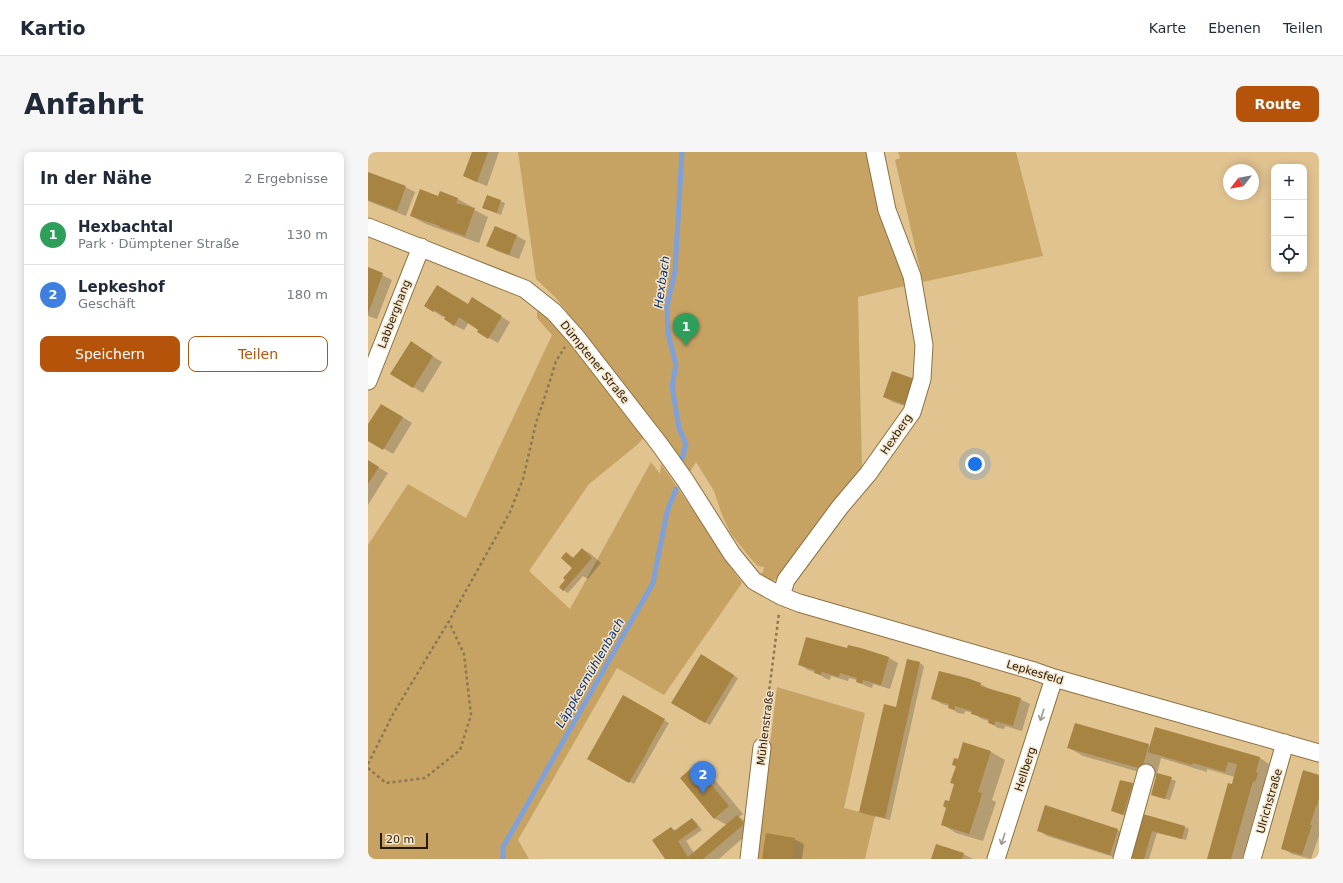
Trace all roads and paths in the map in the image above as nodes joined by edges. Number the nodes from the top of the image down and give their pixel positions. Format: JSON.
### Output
{"nodes":[{"id":1,"x":875,"y":152,"type":"edge"},
{"id":2,"x":368,"y":228,"type":"edge"},
{"id":3,"x":421,"y":247,"type":"junction"},
{"id":4,"x":556,"y":361,"type":"dead end"},
{"id":5,"x":368,"y":381,"type":"edge"},
{"id":6,"x":754,"y":581,"type":"joint"},
{"id":7,"x":781,"y":596,"type":"junction"},
{"id":8,"x":449,"y":621,"type":"junction"},
{"id":9,"x":1054,"y":678,"type":"junction"},
{"id":10,"x":1285,"y":743,"type":"junction"},
{"id":11,"x":762,"y":747,"type":"joint"},
{"id":12,"x":1319,"y":753,"type":"edge"},
{"id":13,"x":368,"y":764,"type":"edge"},
{"id":14,"x":368,"y":768,"type":"edge"},
{"id":15,"x":1146,"y":773,"type":"dead end"},
{"id":16,"x":748,"y":859,"type":"edge"},
{"id":17,"x":996,"y":859,"type":"edge"},
{"id":18,"x":1122,"y":859,"type":"edge"},
{"id":19,"x":1252,"y":859,"type":"edge"}],
"edges":[{"from":1,"to":7,"type":"street","name":"Hexberg"},
{"from":2,"to":3,"type":"street","name":"Dümptener Straße"},
{"from":3,"to":5,"type":"street","name":"Labberghang"},
{"from":3,"to":6,"type":"street","name":"Dümptener Straße"},
{"from":4,"to":8,"type":"path"},
{"from":6,"to":7,"type":"street","name":"Lepkesfeld"},
{"from":7,"to":9,"type":"street","name":"Lepkesfeld"},
{"from":7,"to":11,"type":"path","name":"Mühlenstraße"},
{"from":8,"to":13,"type":"path"},
{"from":8,"to":14,"type":"path"},
{"from":9,"to":10,"type":"street","name":"Lepkesfeld"},
{"from":9,"to":17,"type":"street","name":"Hellberg","one_way":true},
{"from":10,"to":12,"type":"street","name":"Lepkesfeld"},
{"from":10,"to":19,"type":"street","name":"Ulrichstraße"},
{"from":11,"to":16,"type":"street","name":"Mühlenstraße"},
{"from":15,"to":18,"type":"street"}]}
